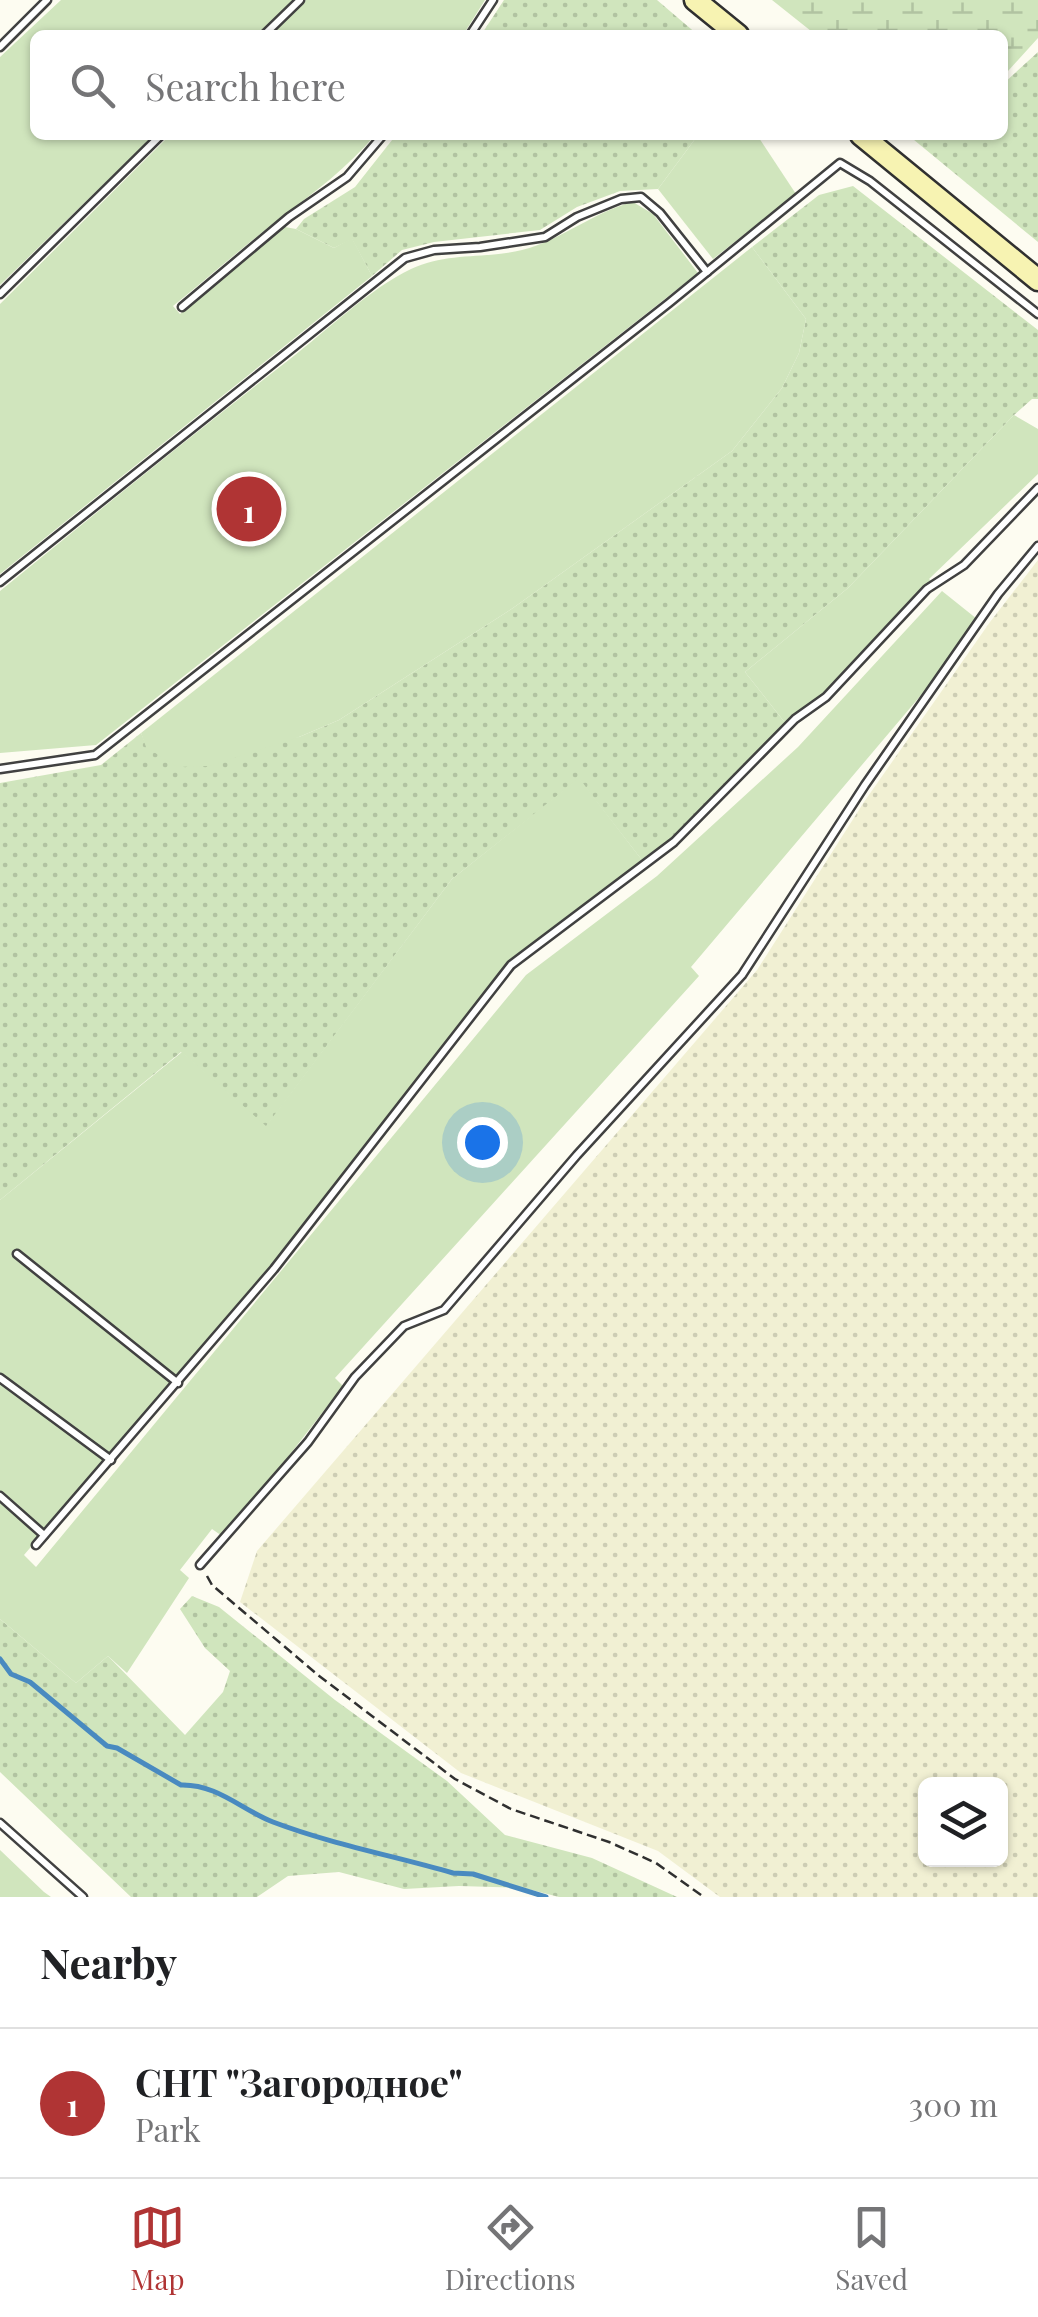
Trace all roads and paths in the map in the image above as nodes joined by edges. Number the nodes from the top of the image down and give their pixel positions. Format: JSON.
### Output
{"nodes":[{"id":1,"x":48,"y":0,"type":"edge"},
{"id":2,"x":300,"y":0,"type":"edge"},
{"id":3,"x":494,"y":0,"type":"edge"},
{"id":4,"x":695,"y":0,"type":"edge"},
{"id":5,"x":269,"y":30,"type":"edge"},
{"id":6,"x":473,"y":30,"type":"edge"},
{"id":7,"x":732,"y":30,"type":"edge"},
{"id":8,"x":0,"y":47,"type":"edge"},
{"id":9,"x":156,"y":140,"type":"edge"},
{"id":10,"x":379,"y":140,"type":"edge"},
{"id":11,"x":866,"y":140,"type":"edge"},
{"id":12,"x":707,"y":272,"type":"junction"},
{"id":13,"x":1038,"y":280,"type":"edge"},
{"id":14,"x":0,"y":294,"type":"edge"},
{"id":15,"x":182,"y":306,"type":"dead end"},
{"id":16,"x":1038,"y":314,"type":"edge"},
{"id":17,"x":1038,"y":488,"type":"edge"},
{"id":18,"x":1038,"y":546,"type":"edge"},
{"id":19,"x":0,"y":582,"type":"edge"},
{"id":20,"x":0,"y":768,"type":"edge"},
{"id":21,"x":17,"y":1254,"type":"dead end"},
{"id":22,"x":0,"y":1378,"type":"edge"},
{"id":23,"x":178,"y":1383,"type":"junction"},
{"id":24,"x":111,"y":1460,"type":"junction"},
{"id":25,"x":0,"y":1496,"type":"edge"},
{"id":26,"x":44,"y":1535,"type":"junction"},
{"id":27,"x":36,"y":1545,"type":"dead end"},
{"id":28,"x":200,"y":1565,"type":"joint"},
{"id":29,"x":0,"y":1824,"type":"edge"},
{"id":30,"x":83,"y":1897,"type":"edge"},
{"id":31,"x":704,"y":1897,"type":"edge"}],
"edges":[{"from":1,"to":8,"type":"lane"},
{"from":2,"to":5,"type":"lane"},
{"from":3,"to":6,"type":"lane"},
{"from":4,"to":7,"type":"main road"},
{"from":9,"to":14,"type":"lane"},
{"from":10,"to":15,"type":"lane"},
{"from":11,"to":13,"type":"main road"},
{"from":12,"to":16,"type":"lane"},
{"from":12,"to":19,"type":"lane"},
{"from":12,"to":20,"type":"lane"},
{"from":17,"to":23,"type":"lane"},
{"from":18,"to":28,"type":"lane"},
{"from":21,"to":23,"type":"lane"},
{"from":22,"to":24,"type":"lane"},
{"from":23,"to":24,"type":"lane"},
{"from":24,"to":26,"type":"lane"},
{"from":25,"to":26,"type":"lane"},
{"from":26,"to":27,"type":"lane"},
{"from":28,"to":31,"type":"path"},
{"from":29,"to":30,"type":"lane"}]}
